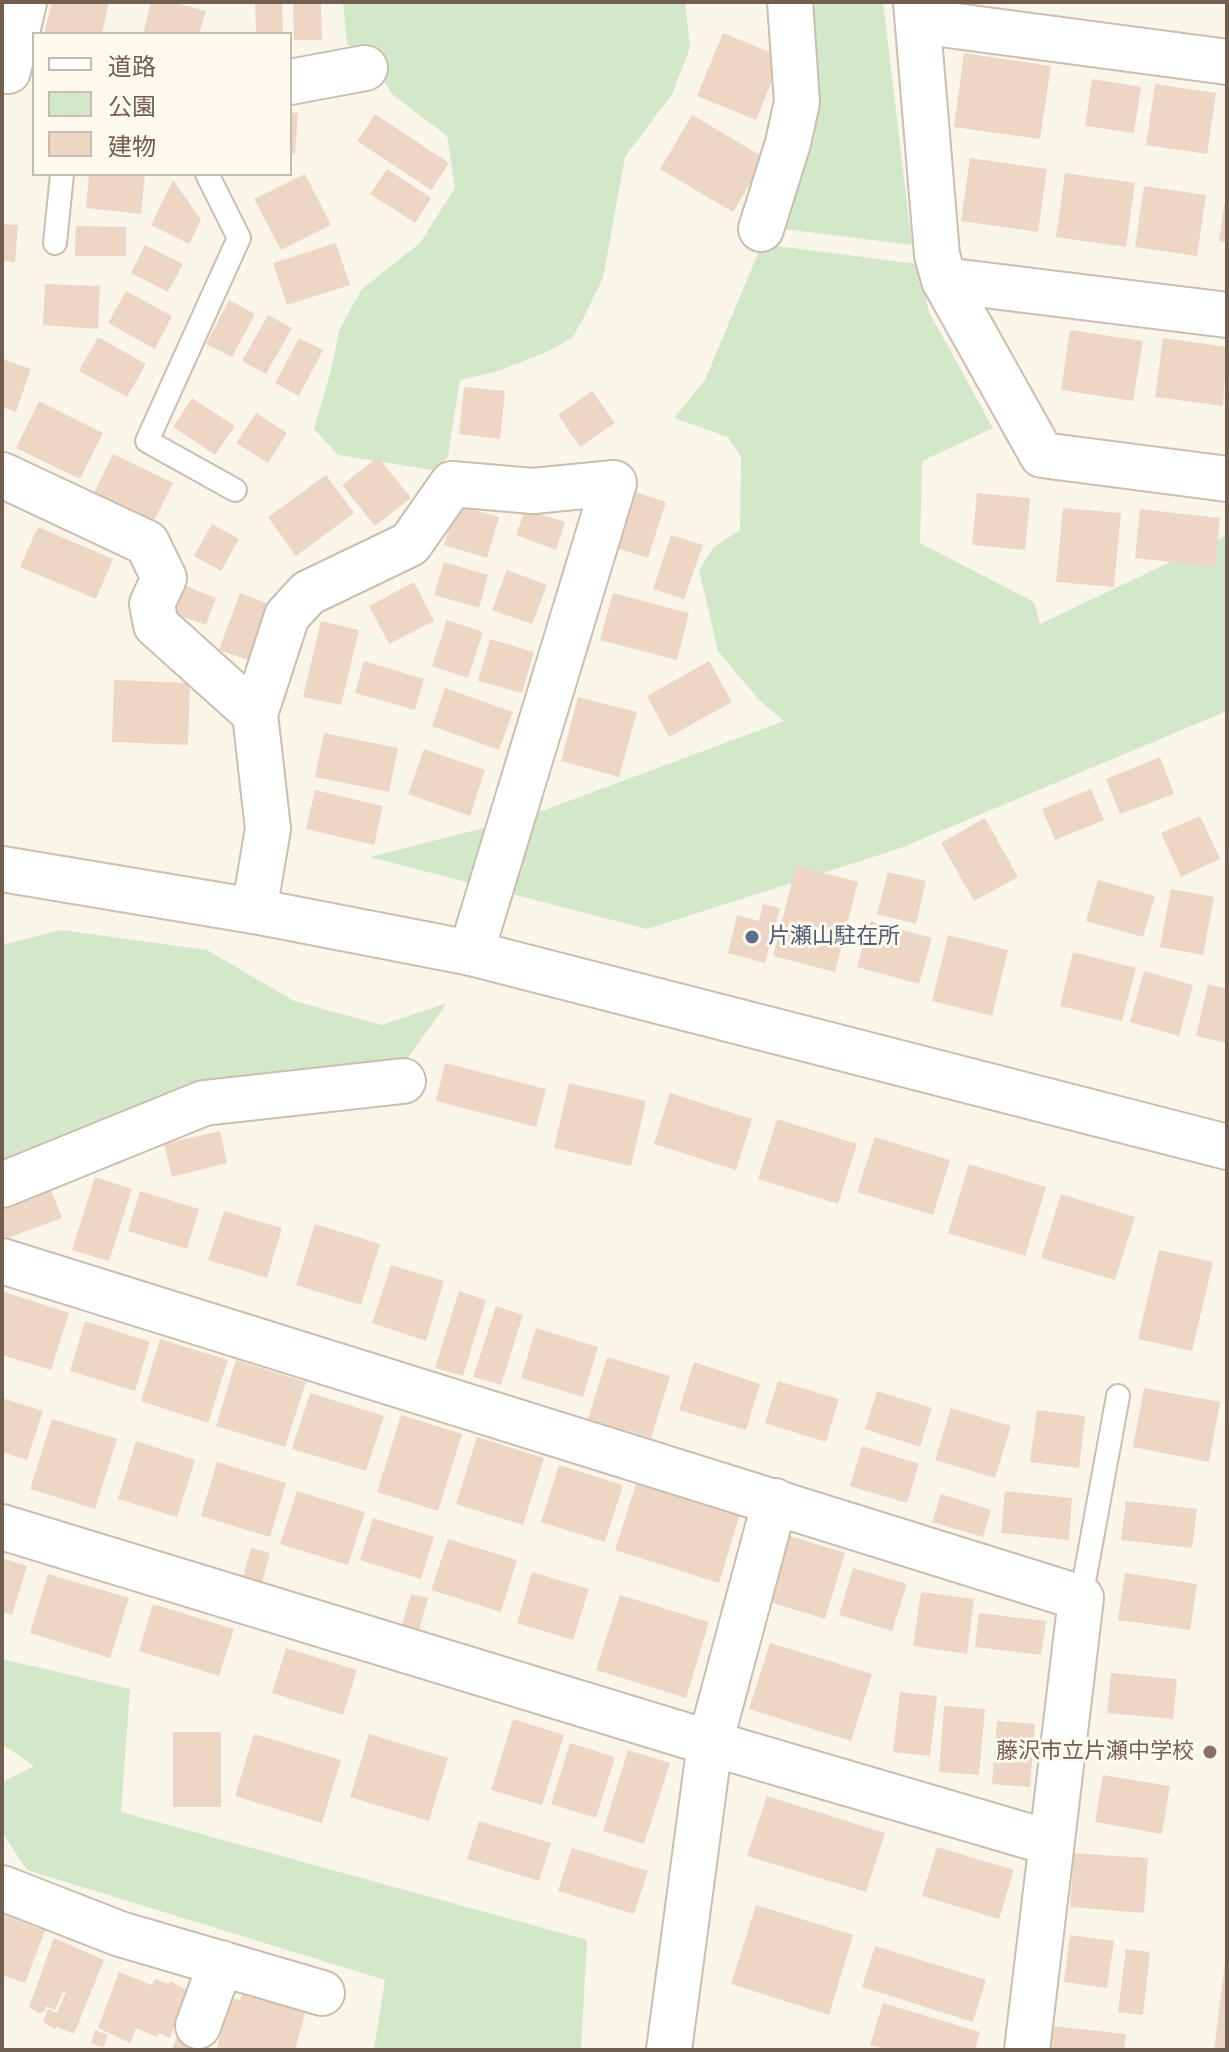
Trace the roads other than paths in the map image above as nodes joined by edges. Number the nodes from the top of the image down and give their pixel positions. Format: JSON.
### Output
{"nodes":[{"id":1,"x":24,"y":2,"type":"edge"},
{"id":2,"x":790,"y":2,"type":"edge"},
{"id":3,"x":917,"y":12,"type":"edge"},
{"id":4,"x":1227,"y":62,"type":"edge"},
{"id":5,"x":365,"y":68,"type":"dead end"},
{"id":6,"x":15,"y":72,"type":"edge"},
{"id":7,"x":292,"y":82,"type":"edge"},
{"id":8,"x":62,"y":176,"type":"edge"},
{"id":9,"x":208,"y":176,"type":"edge"},
{"id":10,"x":761,"y":229,"type":"dead end"},
{"id":11,"x":55,"y":243,"type":"dead end"},
{"id":12,"x":944,"y":280,"type":"junction"},
{"id":13,"x":1227,"y":315,"type":"edge"},
{"id":14,"x":2,"y":475,"type":"edge"},
{"id":15,"x":1227,"y":479,"type":"edge"},
{"id":16,"x":235,"y":490,"type":"dead end"},
{"id":17,"x":255,"y":714,"type":"junction"},
{"id":18,"x":2,"y":869,"type":"edge"},
{"id":19,"x":254,"y":911,"type":"junction"},
{"id":20,"x":471,"y":953,"type":"junction"},
{"id":21,"x":403,"y":1081,"type":"dead end"},
{"id":22,"x":1227,"y":1147,"type":"edge"},
{"id":23,"x":2,"y":1185,"type":"edge"},
{"id":24,"x":2,"y":1261,"type":"edge"},
{"id":25,"x":1118,"y":1396,"type":"dead end"},
{"id":26,"x":775,"y":1501,"type":"junction"},
{"id":27,"x":2,"y":1527,"type":"edge"},
{"id":28,"x":1081,"y":1598,"type":"junction"},
{"id":29,"x":710,"y":1743,"type":"junction"},
{"id":30,"x":1051,"y":1843,"type":"junction"},
{"id":31,"x":2,"y":1888,"type":"edge"},
{"id":32,"x":221,"y":1963,"type":"junction"},
{"id":33,"x":322,"y":1993,"type":"dead end"},
{"id":34,"x":198,"y":2026,"type":"dead end"},
{"id":35,"x":669,"y":2050,"type":"edge"},
{"id":36,"x":1027,"y":2050,"type":"edge"}],
"edges":[{"from":1,"to":6,"type":"street"},
{"from":2,"to":10,"type":"street"},
{"from":3,"to":4,"type":"street"},
{"from":3,"to":12,"type":"street"},
{"from":5,"to":7,"type":"street"},
{"from":8,"to":11,"type":"lane"},
{"from":9,"to":16,"type":"lane"},
{"from":12,"to":13,"type":"street"},
{"from":12,"to":15,"type":"street"},
{"from":14,"to":17,"type":"street"},
{"from":17,"to":19,"type":"street"},
{"from":17,"to":20,"type":"street"},
{"from":18,"to":19,"type":"street"},
{"from":19,"to":20,"type":"street"},
{"from":20,"to":22,"type":"street"},
{"from":21,"to":23,"type":"street"},
{"from":24,"to":26,"type":"street"},
{"from":25,"to":28,"type":"lane"},
{"from":26,"to":28,"type":"street"},
{"from":26,"to":29,"type":"street"},
{"from":27,"to":29,"type":"street"},
{"from":28,"to":30,"type":"street"},
{"from":29,"to":30,"type":"street"},
{"from":29,"to":35,"type":"street"},
{"from":30,"to":36,"type":"street"},
{"from":31,"to":32,"type":"street"},
{"from":32,"to":33,"type":"street"},
{"from":32,"to":34,"type":"street"}]}
